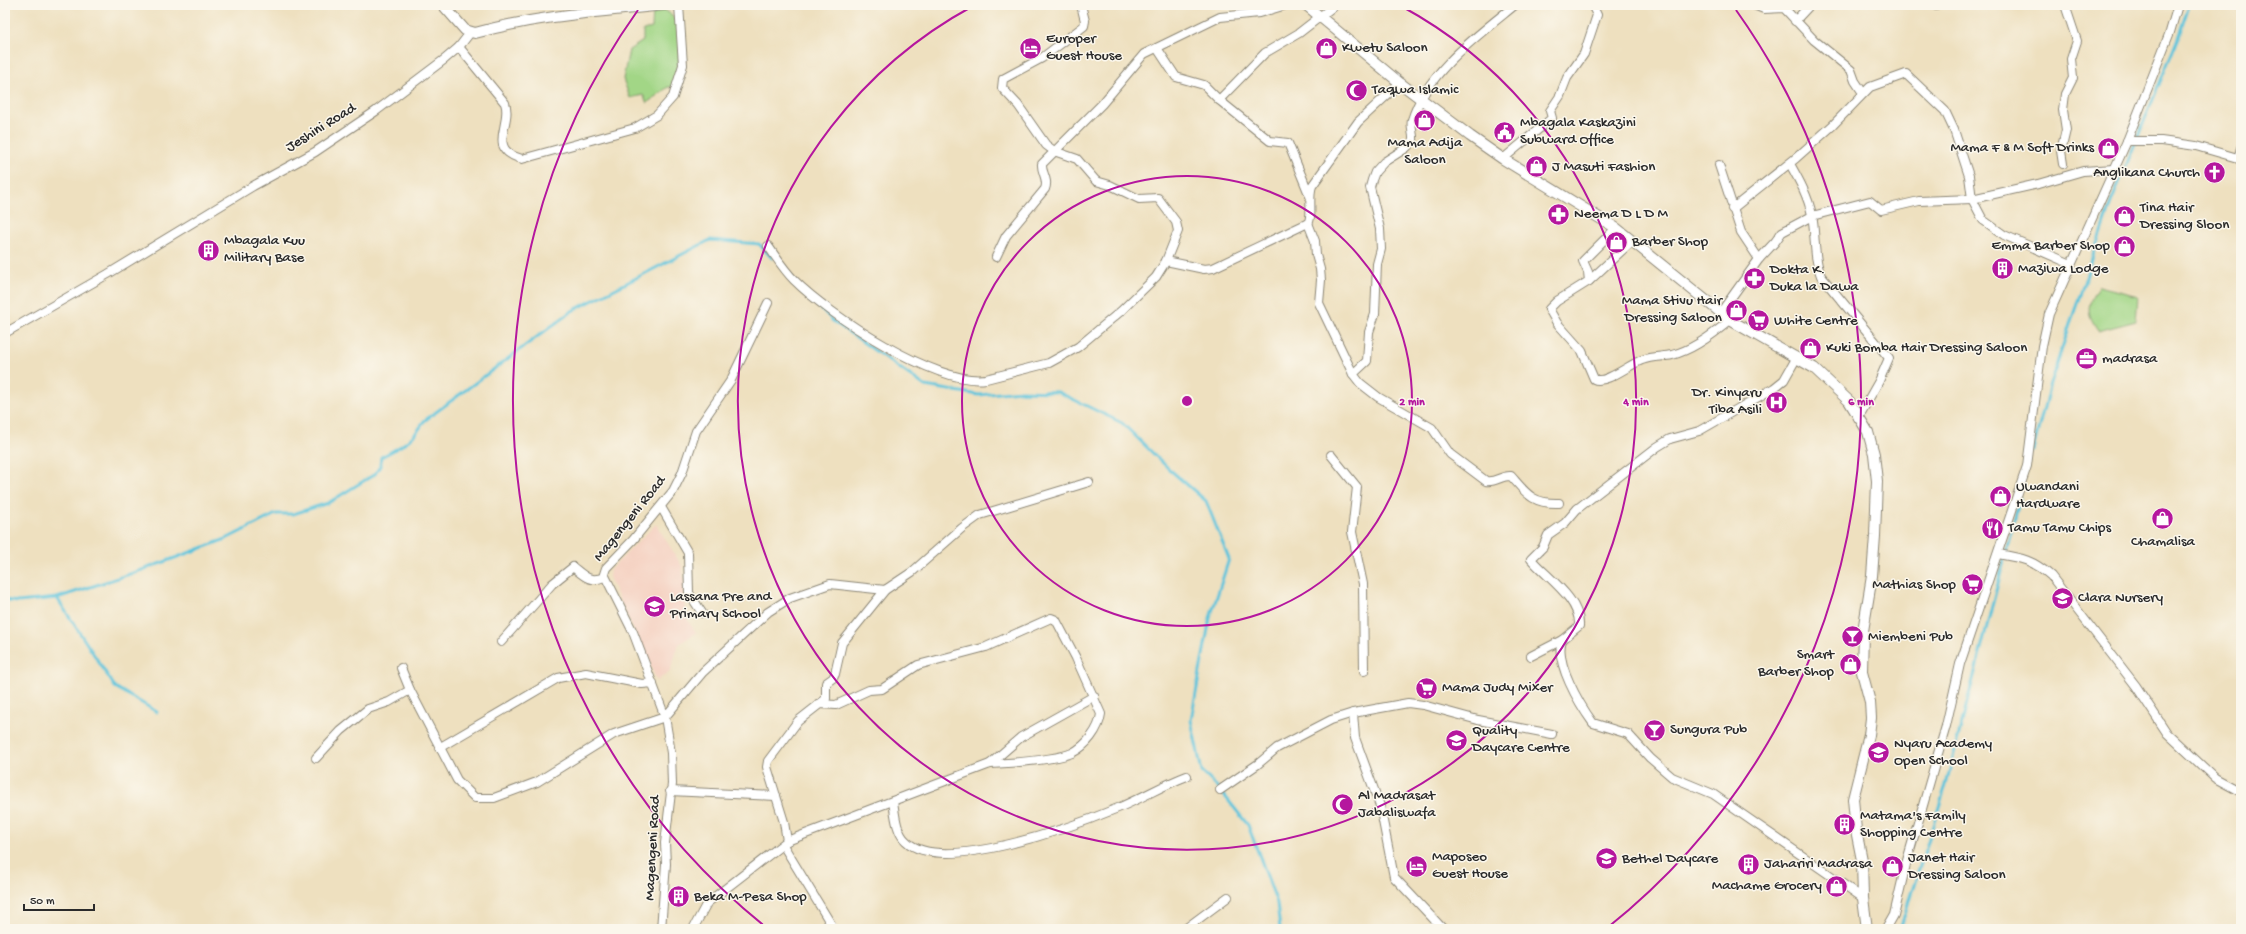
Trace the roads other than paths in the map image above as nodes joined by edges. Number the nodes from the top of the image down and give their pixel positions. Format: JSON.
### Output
{"nodes":[{"id":1,"x":443,"y":5,"type":"edge"},
{"id":2,"x":664,"y":5,"type":"edge"},
{"id":3,"x":679,"y":5,"type":"edge"},
{"id":4,"x":1081,"y":5,"type":"edge"},
{"id":5,"x":1286,"y":5,"type":"edge"},
{"id":6,"x":1306,"y":5,"type":"edge"},
{"id":7,"x":1335,"y":5,"type":"edge"},
{"id":8,"x":1515,"y":5,"type":"edge"},
{"id":9,"x":1592,"y":5,"type":"edge"},
{"id":10,"x":1754,"y":5,"type":"edge"},
{"id":11,"x":1810,"y":5,"type":"edge"},
{"id":12,"x":2065,"y":5,"type":"edge"},
{"id":13,"x":2178,"y":5,"type":"edge"},
{"id":14,"x":1321,"y":16,"type":"junction"},
{"id":15,"x":1795,"y":21,"type":"junction"},
{"id":16,"x":470,"y":33,"type":"junction"},
{"id":17,"x":459,"y":46,"type":"junction"},
{"id":18,"x":1157,"y":48,"type":"junction"},
{"id":19,"x":1400,"y":83,"type":"junction"},
{"id":20,"x":1863,"y":93,"type":"junction"},
{"id":21,"x":1421,"y":98,"type":"junction"},
{"id":22,"x":1219,"y":100,"type":"junction"},
{"id":23,"x":2127,"y":141,"type":"junction"},
{"id":24,"x":2241,"y":148,"type":"edge"},
{"id":25,"x":1054,"y":151,"type":"junction"},
{"id":26,"x":2240,"y":159,"type":"edge"},
{"id":27,"x":1503,"y":160,"type":"junction"},
{"id":28,"x":1790,"y":164,"type":"junction"},
{"id":29,"x":2062,"y":164,"type":"dead end"},
{"id":30,"x":1719,"y":165,"type":"dead end"},
{"id":31,"x":2115,"y":169,"type":"junction"},
{"id":32,"x":1309,"y":194,"type":"junction"},
{"id":33,"x":1972,"y":199,"type":"junction"},
{"id":34,"x":1732,"y":209,"type":"junction"},
{"id":35,"x":1812,"y":216,"type":"junction"},
{"id":36,"x":1308,"y":224,"type":"junction"},
{"id":37,"x":1616,"y":228,"type":"junction"},
{"id":38,"x":1631,"y":242,"type":"junction"},
{"id":39,"x":768,"y":246,"type":"dead end"},
{"id":40,"x":996,"y":258,"type":"dead end"},
{"id":41,"x":1759,"y":259,"type":"junction"},
{"id":42,"x":1166,"y":260,"type":"junction"},
{"id":43,"x":2071,"y":264,"type":"junction"},
{"id":44,"x":1589,"y":282,"type":"junction"},
{"id":45,"x":768,"y":303,"type":"dead end"},
{"id":46,"x":1721,"y":312,"type":"junction"},
{"id":47,"x":1730,"y":320,"type":"junction"},
{"id":48,"x":5,"y":333,"type":"edge"},
{"id":49,"x":1797,"y":358,"type":"junction"},
{"id":50,"x":1354,"y":374,"type":"junction"},
{"id":51,"x":1858,"y":418,"type":"junction"},
{"id":52,"x":1331,"y":455,"type":"dead end"},
{"id":53,"x":1089,"y":482,"type":"dead end"},
{"id":54,"x":1558,"y":503,"type":"dead end"},
{"id":55,"x":661,"y":507,"type":"junction"},
{"id":56,"x":1998,"y":554,"type":"junction"},
{"id":57,"x":604,"y":577,"type":"junction"},
{"id":58,"x":886,"y":590,"type":"junction"},
{"id":59,"x":702,"y":613,"type":"dead end"},
{"id":60,"x":1562,"y":640,"type":"junction"},
{"id":61,"x":501,"y":642,"type":"dead end"},
{"id":62,"x":1531,"y":656,"type":"dead end"},
{"id":63,"x":401,"y":668,"type":"dead end"},
{"id":64,"x":1364,"y":671,"type":"dead end"},
{"id":65,"x":653,"y":683,"type":"junction"},
{"id":66,"x":410,"y":690,"type":"junction"},
{"id":67,"x":1094,"y":696,"type":"junction"},
{"id":68,"x":819,"y":704,"type":"junction"},
{"id":69,"x":1353,"y":713,"type":"junction"},
{"id":70,"x":666,"y":717,"type":"junction"},
{"id":71,"x":1552,"y":734,"type":"dead end"},
{"id":72,"x":440,"y":748,"type":"junction"},
{"id":73,"x":316,"y":758,"type":"dead end"},
{"id":74,"x":990,"y":764,"type":"junction"},
{"id":75,"x":1187,"y":776,"type":"dead end"},
{"id":76,"x":1220,"y":790,"type":"dead end"},
{"id":77,"x":670,"y":791,"type":"junction"},
{"id":78,"x":2241,"y":792,"type":"edge"},
{"id":79,"x":776,"y":796,"type":"junction"},
{"id":80,"x":893,"y":801,"type":"junction"},
{"id":81,"x":785,"y":843,"type":"junction"},
{"id":82,"x":1228,"y":897,"type":"dead end"},
{"id":83,"x":1863,"y":898,"type":"junction"},
{"id":84,"x":661,"y":929,"type":"edge"},
{"id":85,"x":693,"y":929,"type":"edge"},
{"id":86,"x":834,"y":929,"type":"edge"},
{"id":87,"x":1185,"y":929,"type":"edge"},
{"id":88,"x":1443,"y":929,"type":"edge"},
{"id":89,"x":1867,"y":929,"type":"edge"},
{"id":90,"x":1886,"y":929,"type":"edge"}],
"edges":[{"from":1,"to":16,"type":"street"},
{"from":2,"to":16,"type":"street"},
{"from":3,"to":17,"type":"street"},
{"from":4,"to":25,"type":"street"},
{"from":5,"to":18,"type":"street"},
{"from":6,"to":14,"type":"street"},
{"from":7,"to":14,"type":"street"},
{"from":8,"to":21,"type":"street"},
{"from":9,"to":27,"type":"street"},
{"from":10,"to":15,"type":"street"},
{"from":11,"to":15,"type":"street"},
{"from":12,"to":29,"type":"street"},
{"from":13,"to":23,"type":"street"},
{"from":14,"to":19,"type":"street"},
{"from":14,"to":22,"type":"street"},
{"from":15,"to":20,"type":"street"},
{"from":16,"to":17,"type":"street","name":"Jeshini Road"},
{"from":17,"to":48,"type":"street","name":"Jeshini Road"},
{"from":18,"to":22,"type":"street"},
{"from":18,"to":25,"type":"street"},
{"from":19,"to":21,"type":"street"},
{"from":19,"to":32,"type":"street"},
{"from":20,"to":28,"type":"street"},
{"from":20,"to":33,"type":"street"},
{"from":21,"to":27,"type":"street"},
{"from":21,"to":50,"type":"street"},
{"from":22,"to":32,"type":"street"},
{"from":23,"to":26,"type":"street"},
{"from":23,"to":31,"type":"street"},
{"from":24,"to":26,"type":"street"},
{"from":25,"to":40,"type":"street"},
{"from":25,"to":42,"type":"street"},
{"from":27,"to":37,"type":"street"},
{"from":28,"to":34,"type":"street"},
{"from":28,"to":35,"type":"street"},
{"from":30,"to":34,"type":"street"},
{"from":31,"to":33,"type":"street"},
{"from":31,"to":43,"type":"street"},
{"from":32,"to":36,"type":"street"},
{"from":33,"to":35,"type":"street"},
{"from":33,"to":43,"type":"street"},
{"from":34,"to":41,"type":"street"},
{"from":35,"to":41,"type":"street"},
{"from":35,"to":51,"type":"street"},
{"from":36,"to":42,"type":"street"},
{"from":36,"to":50,"type":"street"},
{"from":37,"to":38,"type":"street"},
{"from":37,"to":44,"type":"street"},
{"from":38,"to":44,"type":"street"},
{"from":38,"to":46,"type":"street"},
{"from":39,"to":42,"type":"street"},
{"from":41,"to":46,"type":"street"},
{"from":43,"to":56,"type":"street"},
{"from":44,"to":47,"type":"street"},
{"from":45,"to":55,"type":"street","name":"Magengeni Road"},
{"from":46,"to":47,"type":"street"},
{"from":47,"to":49,"type":"street"},
{"from":49,"to":51,"type":"street"},
{"from":49,"to":60,"type":"street"},
{"from":50,"to":54,"type":"street"},
{"from":51,"to":83,"type":"street"},
{"from":52,"to":64,"type":"street"},
{"from":53,"to":58,"type":"street"},
{"from":55,"to":57,"type":"street","name":"Magengeni Road"},
{"from":55,"to":59,"type":"street"},
{"from":56,"to":78,"type":"street"},
{"from":56,"to":90,"type":"street"},
{"from":57,"to":61,"type":"street"},
{"from":57,"to":65,"type":"street","name":"Magengeni Road"},
{"from":58,"to":68,"type":"street"},
{"from":58,"to":70,"type":"street"},
{"from":60,"to":62,"type":"street"},
{"from":60,"to":83,"type":"street"},
{"from":63,"to":66,"type":"street"},
{"from":65,"to":70,"type":"street","name":"Magengeni Road"},
{"from":65,"to":72,"type":"street"},
{"from":66,"to":72,"type":"street"},
{"from":66,"to":73,"type":"street"},
{"from":67,"to":68,"type":"street"},
{"from":67,"to":74,"type":"street"},
{"from":67,"to":74,"type":"street"},
{"from":68,"to":79,"type":"street"},
{"from":69,"to":71,"type":"street"},
{"from":69,"to":76,"type":"street"},
{"from":69,"to":88,"type":"street"},
{"from":70,"to":72,"type":"street"},
{"from":70,"to":77,"type":"street","name":"Magengeni Road"},
{"from":74,"to":80,"type":"street"},
{"from":75,"to":80,"type":"street"},
{"from":77,"to":79,"type":"street"},
{"from":77,"to":84,"type":"street","name":"Magengeni Road"},
{"from":79,"to":81,"type":"street"},
{"from":80,"to":81,"type":"street"},
{"from":81,"to":85,"type":"street"},
{"from":81,"to":86,"type":"street"},
{"from":82,"to":87,"type":"street"},
{"from":83,"to":89,"type":"street"}]}
